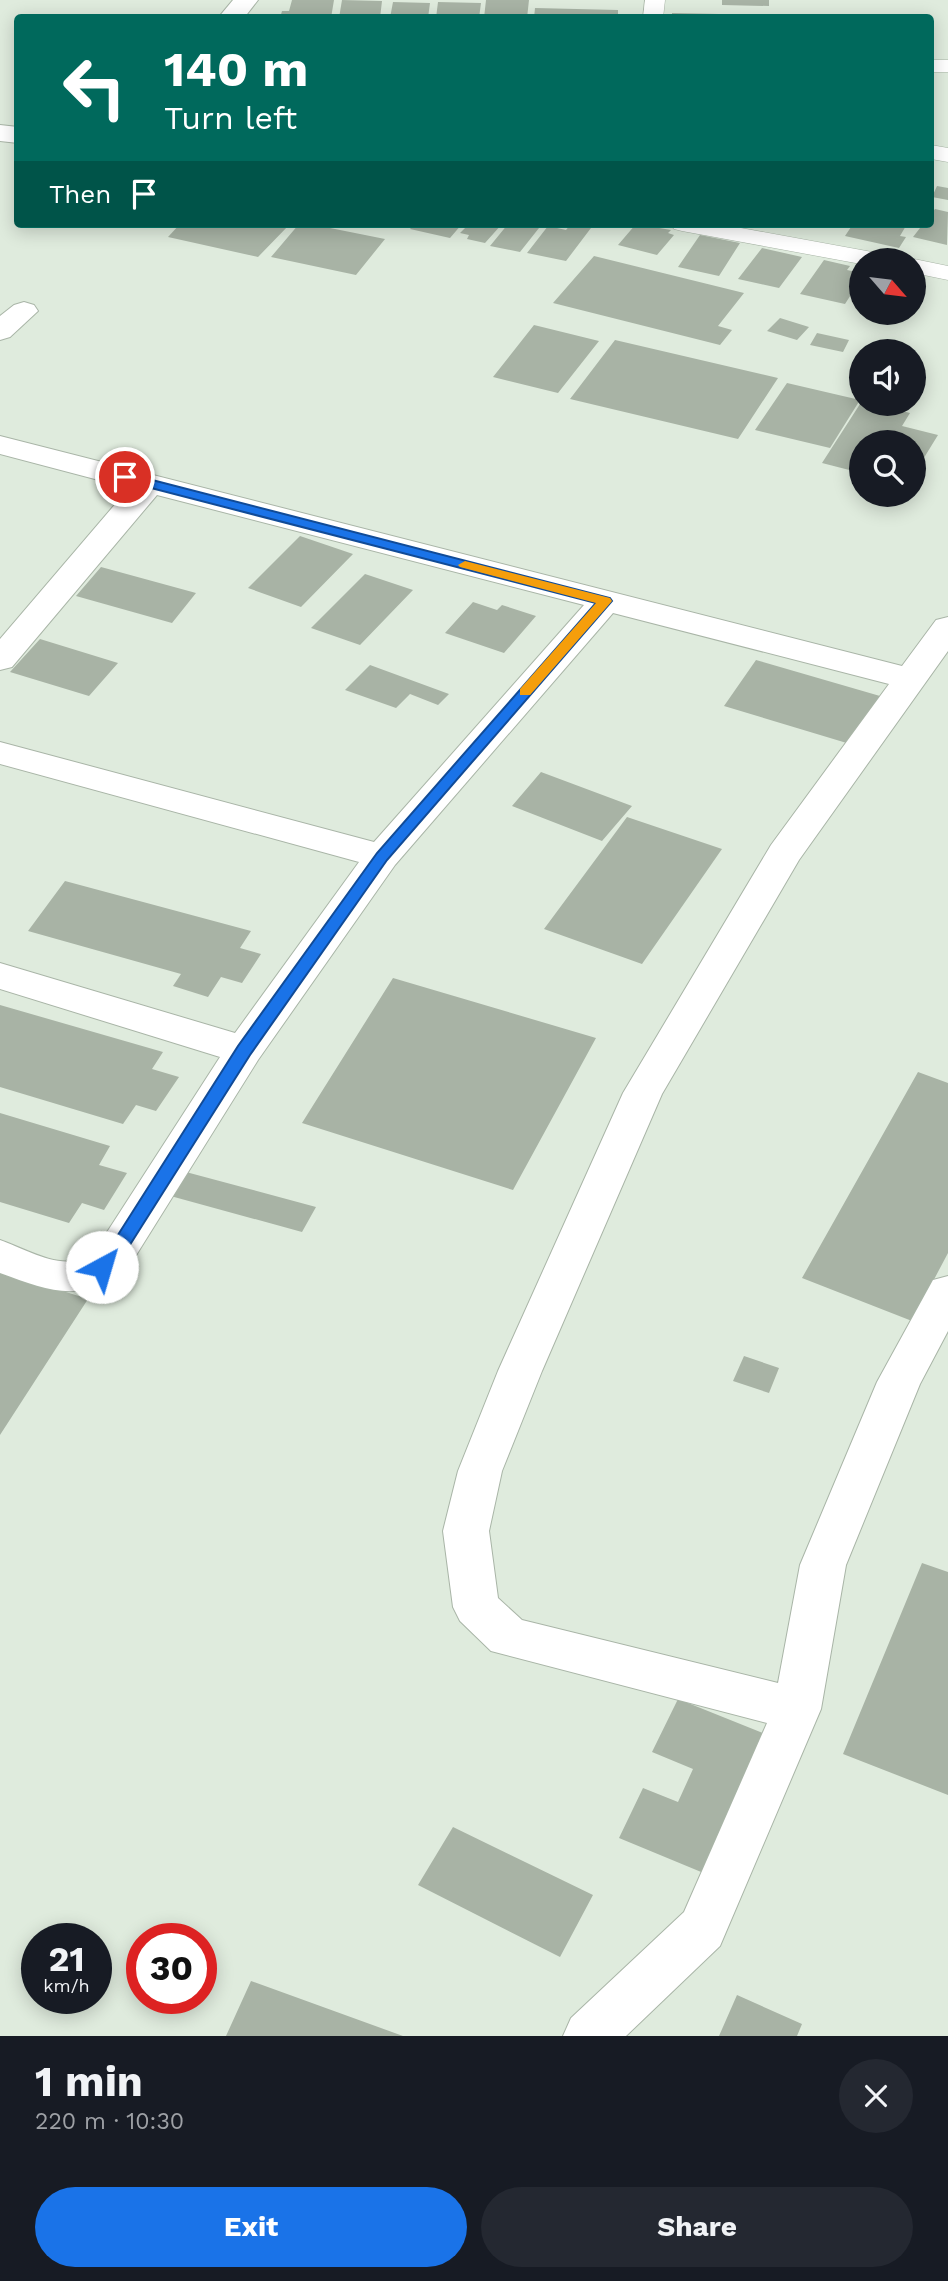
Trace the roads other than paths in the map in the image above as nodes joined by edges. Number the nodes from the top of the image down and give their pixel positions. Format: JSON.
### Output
{"nodes":[{"id":1,"x":246,"y":0,"type":"edge"},
{"id":2,"x":234,"y":14,"type":"edge"},
{"id":3,"x":704,"y":228,"type":"edge"},
{"id":4,"x":849,"y":255,"type":"edge"},
{"id":5,"x":926,"y":268,"type":"edge"},
{"id":6,"x":948,"y":272,"type":"edge"},
{"id":7,"x":24,"y":311,"type":"dead end"},
{"id":8,"x":0,"y":331,"type":"edge"},
{"id":9,"x":0,"y":445,"type":"edge"},
{"id":10,"x":149,"y":484,"type":"junction"},
{"id":11,"x":605,"y":601,"type":"junction"},
{"id":12,"x":948,"y":627,"type":"edge"},
{"id":13,"x":0,"y":660,"type":"edge"},
{"id":14,"x":910,"y":679,"type":"junction"},
{"id":15,"x":0,"y":753,"type":"edge"},
{"id":16,"x":382,"y":856,"type":"junction"},
{"id":17,"x":0,"y":976,"type":"edge"},
{"id":18,"x":244,"y":1051,"type":"junction"},
{"id":19,"x":0,"y":1256,"type":"edge"},
{"id":20,"x":948,"y":1292,"type":"edge"},
{"id":21,"x":797,"y":1709,"type":"junction"},
{"id":22,"x":589,"y":2036,"type":"edge"}],
"edges":[{"from":1,"to":2,"type":"street"},
{"from":3,"to":4,"type":"lane"},
{"from":5,"to":6,"type":"lane"},
{"from":7,"to":8,"type":"street"},
{"from":9,"to":10,"type":"street"},
{"from":10,"to":11,"type":"street"},
{"from":10,"to":13,"type":"street"},
{"from":11,"to":14,"type":"street"},
{"from":11,"to":16,"type":"street"},
{"from":12,"to":14,"type":"street"},
{"from":14,"to":21,"type":"street"},
{"from":15,"to":16,"type":"street"},
{"from":16,"to":18,"type":"street"},
{"from":17,"to":18,"type":"street"},
{"from":18,"to":19,"type":"street"},
{"from":20,"to":21,"type":"street"},
{"from":21,"to":22,"type":"street"}]}
